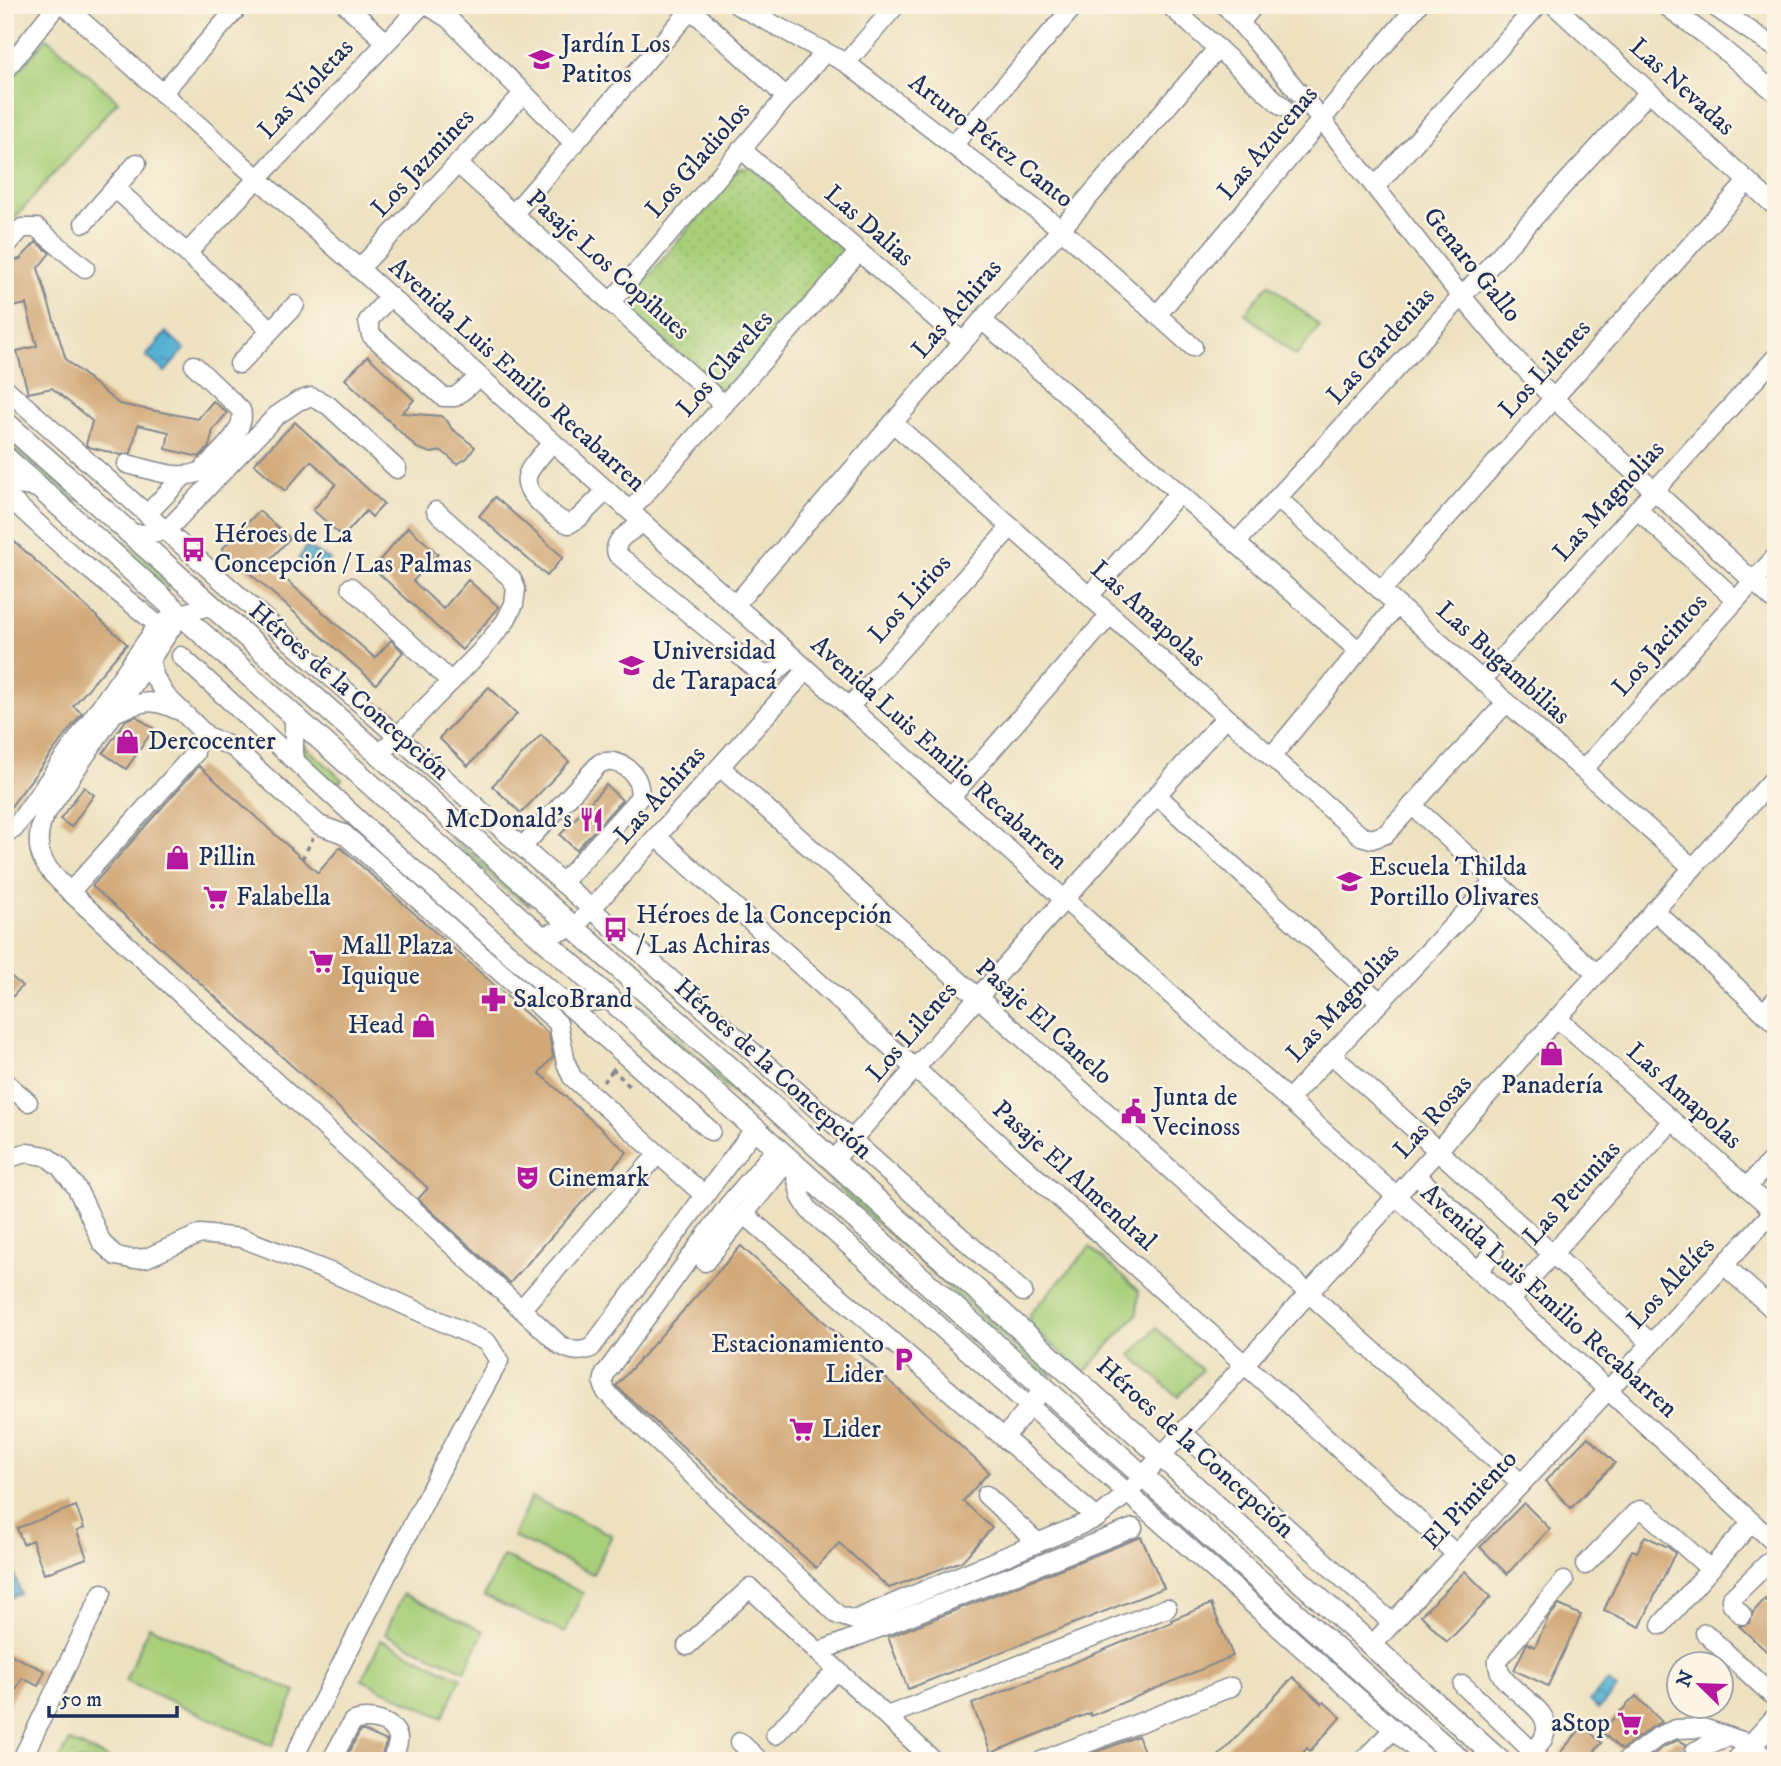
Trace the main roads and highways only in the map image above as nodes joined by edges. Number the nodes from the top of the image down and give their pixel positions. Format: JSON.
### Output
{"nodes":[{"id":1,"x":5,"y":422,"type":"edge"},
{"id":2,"x":5,"y":457,"type":"edge"},
{"id":3,"x":132,"y":535,"type":"junction"},
{"id":4,"x":96,"y":537,"type":"junction"},
{"id":5,"x":1776,"y":1718,"type":"edge"},
{"id":6,"x":1776,"y":1755,"type":"edge"},
{"id":7,"x":1461,"y":1761,"type":"edge"},
{"id":8,"x":1500,"y":1761,"type":"edge"},
{"id":9,"x":1737,"y":1761,"type":"edge"},
{"id":10,"x":1769,"y":1761,"type":"edge"}],
"edges":[{"from":1,"to":3,"type":"main road","name":"Héroes de la Concepción"},
{"from":2,"to":4,"type":"main road","name":"Héroes de la Concepción"},
{"from":3,"to":4,"type":"main road"},
{"from":3,"to":8,"type":"main road","name":"Héroes de la Concepción"},
{"from":4,"to":7,"type":"main road","name":"Héroes de la Concepción"},
{"from":5,"to":9,"type":"main road"},
{"from":6,"to":10,"type":"main road"}]}
